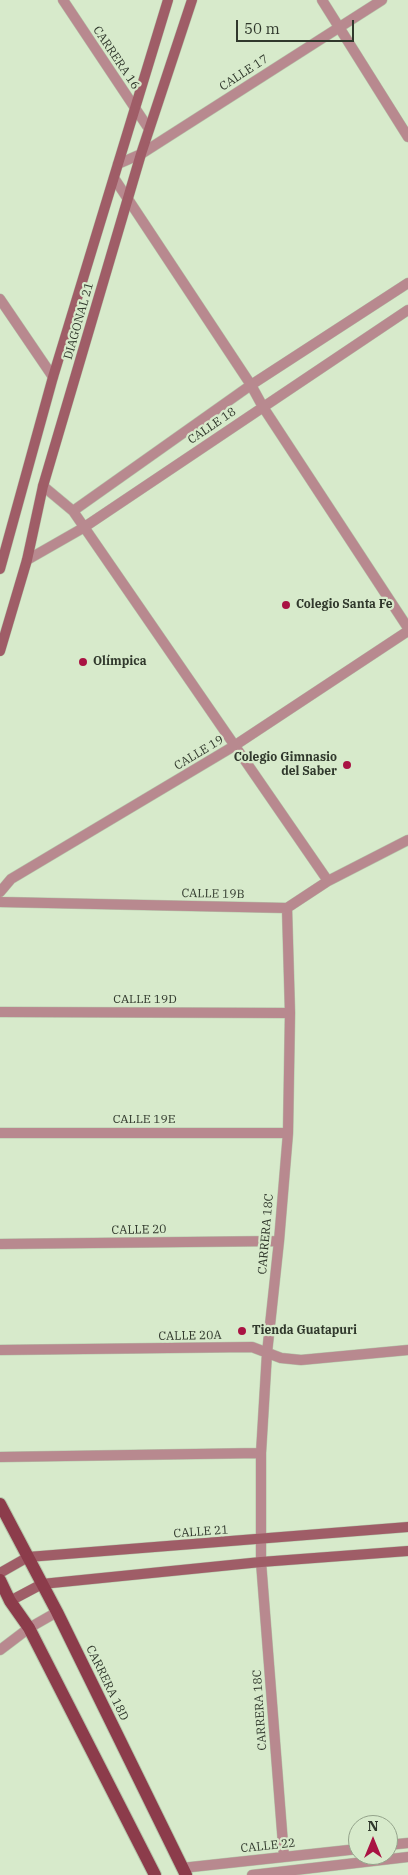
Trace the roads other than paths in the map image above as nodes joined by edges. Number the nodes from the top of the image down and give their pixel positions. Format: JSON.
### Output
{"nodes":[{"id":1,"x":63,"y":0,"type":"edge"},
{"id":2,"x":168,"y":0,"type":"edge"},
{"id":3,"x":192,"y":0,"type":"edge"},
{"id":4,"x":322,"y":0,"type":"edge"},
{"id":5,"x":382,"y":0,"type":"edge"},
{"id":6,"x":339,"y":27,"type":"junction"},
{"id":7,"x":135,"y":109,"type":"junction"},
{"id":8,"x":149,"y":129,"type":"junction"},
{"id":9,"x":408,"y":137,"type":"edge"},
{"id":10,"x":140,"y":154,"type":"junction"},
{"id":11,"x":118,"y":164,"type":"junction"},
{"id":12,"x":114,"y":178,"type":"junction"},
{"id":13,"x":128,"y":197,"type":"junction"},
{"id":14,"x":408,"y":283,"type":"edge"},
{"id":15,"x":0,"y":299,"type":"edge"},
{"id":16,"x":408,"y":310,"type":"edge"},
{"id":17,"x":53,"y":377,"type":"junction"},
{"id":18,"x":251,"y":385,"type":"junction"},
{"id":19,"x":263,"y":407,"type":"junction"},
{"id":20,"x":43,"y":486,"type":"junction"},
{"id":21,"x":73,"y":511,"type":"junction"},
{"id":22,"x":83,"y":528,"type":"junction"},
{"id":23,"x":27,"y":560,"type":"junction"},
{"id":24,"x":0,"y":569,"type":"edge"},
{"id":25,"x":408,"y":630,"type":"edge"},
{"id":26,"x":0,"y":651,"type":"edge"},
{"id":27,"x":234,"y":746,"type":"junction"},
{"id":28,"x":408,"y":840,"type":"edge"},
{"id":29,"x":328,"y":881,"type":"junction"},
{"id":30,"x":0,"y":892,"type":"edge"},
{"id":31,"x":0,"y":902,"type":"edge"},
{"id":32,"x":287,"y":908,"type":"junction"},
{"id":33,"x":0,"y":1012,"type":"edge"},
{"id":34,"x":290,"y":1013,"type":"junction"},
{"id":35,"x":288,"y":1132,"type":"junction"},
{"id":36,"x":0,"y":1133,"type":"edge"},
{"id":37,"x":279,"y":1241,"type":"junction"},
{"id":38,"x":0,"y":1244,"type":"edge"},
{"id":39,"x":0,"y":1350,"type":"edge"},
{"id":40,"x":408,"y":1350,"type":"edge"},
{"id":41,"x":267,"y":1353,"type":"junction"},
{"id":42,"x":261,"y":1452,"type":"junction"},
{"id":43,"x":0,"y":1457,"type":"edge"},
{"id":44,"x":0,"y":1504,"type":"edge"},
{"id":45,"x":408,"y":1527,"type":"edge"},
{"id":46,"x":261,"y":1540,"type":"junction"},
{"id":47,"x":408,"y":1551,"type":"edge"},
{"id":48,"x":28,"y":1557,"type":"junction"},
{"id":49,"x":261,"y":1562,"type":"junction"},
{"id":50,"x":0,"y":1573,"type":"edge"},
{"id":51,"x":0,"y":1580,"type":"edge"},
{"id":52,"x":42,"y":1584,"type":"junction"},
{"id":53,"x":10,"y":1601,"type":"junction"},
{"id":54,"x":57,"y":1612,"type":"junction"},
{"id":55,"x":28,"y":1628,"type":"junction"},
{"id":56,"x":0,"y":1650,"type":"edge"},
{"id":57,"x":348,"y":1850,"type":"edge"},
{"id":58,"x":284,"y":1857,"type":"junction"},
{"id":59,"x":408,"y":1857,"type":"edge"},
{"id":60,"x":184,"y":1872,"type":"edge"},
{"id":61,"x":155,"y":1875,"type":"edge"},
{"id":62,"x":252,"y":1875,"type":"edge"}],
"edges":[{"from":1,"to":7,"type":"street","name":"CARRERA 16"},
{"from":2,"to":7,"type":"main road","name":"DIAGONAL 21"},
{"from":3,"to":8,"type":"main road","name":"DIAGONAL 21"},
{"from":4,"to":6,"type":"street"},
{"from":5,"to":6,"type":"street","name":"CALLE 17"},
{"from":6,"to":9,"type":"street"},
{"from":6,"to":10,"type":"street","name":"CALLE 17"},
{"from":7,"to":8,"type":"street","name":"CARRERA 16"},
{"from":7,"to":11,"type":"main road","name":"DIAGONAL 21"},
{"from":8,"to":10,"type":"main road","name":"DIAGONAL 21"},
{"from":10,"to":11,"type":"street","name":"CALLE 17"},
{"from":10,"to":13,"type":"main road","name":"DIAGONAL 21"},
{"from":11,"to":12,"type":"main road","name":"DIAGONAL 21"},
{"from":12,"to":13,"type":"street"},
{"from":12,"to":17,"type":"main road","name":"DIAGONAL 21"},
{"from":13,"to":18,"type":"street"},
{"from":13,"to":20,"type":"main road","name":"DIAGONAL 21"},
{"from":14,"to":18,"type":"street","name":"CALLE 18"},
{"from":15,"to":17,"type":"street"},
{"from":16,"to":19,"type":"street","name":"CALLE 18"},
{"from":17,"to":24,"type":"main road","name":"DIAGONAL 21"},
{"from":18,"to":19,"type":"street"},
{"from":18,"to":21,"type":"street","name":"CALLE 18"},
{"from":19,"to":22,"type":"street","name":"CALLE 18"},
{"from":19,"to":25,"type":"street"},
{"from":20,"to":21,"type":"street"},
{"from":20,"to":23,"type":"main road","name":"DIAGONAL 21"},
{"from":21,"to":22,"type":"street"},
{"from":22,"to":23,"type":"street","name":"CALLE 18"},
{"from":22,"to":27,"type":"street"},
{"from":23,"to":26,"type":"main road","name":"DIAGONAL 21"},
{"from":25,"to":27,"type":"street","name":"CALLE 19"},
{"from":27,"to":29,"type":"street"},
{"from":27,"to":30,"type":"street","name":"CALLE 19"},
{"from":28,"to":29,"type":"street"},
{"from":29,"to":32,"type":"street"},
{"from":31,"to":32,"type":"street","name":"CALLE 19B"},
{"from":32,"to":34,"type":"street","name":"CARRERA 18C"},
{"from":33,"to":34,"type":"street","name":"CALLE 19D"},
{"from":34,"to":35,"type":"street","name":"CARRERA 18C"},
{"from":35,"to":36,"type":"street","name":"CALLE 19E"},
{"from":35,"to":37,"type":"street","name":"CARRERA 18C"},
{"from":37,"to":38,"type":"street","name":"CALLE 20"},
{"from":37,"to":41,"type":"street","name":"CARRERA 18C"},
{"from":39,"to":41,"type":"street","name":"CALLE 20A"},
{"from":40,"to":41,"type":"street","name":"CALLE 20A"},
{"from":41,"to":42,"type":"street","name":"CARRERA 18C"},
{"from":42,"to":43,"type":"street"},
{"from":42,"to":46,"type":"street","name":"CARRERA 18C"},
{"from":44,"to":48,"type":"main road","name":"CARRERA 18D"},
{"from":45,"to":46,"type":"main road","name":"CALLE 21"},
{"from":46,"to":48,"type":"main road","name":"CALLE 21"},
{"from":46,"to":49,"type":"street","name":"CARRERA 18C"},
{"from":47,"to":49,"type":"main road"},
{"from":48,"to":50,"type":"main road","name":"CALLE 21"},
{"from":48,"to":52,"type":"main road","name":"CARRERA 18D"},
{"from":49,"to":52,"type":"main road"},
{"from":49,"to":58,"type":"street","name":"CARRERA 18C"},
{"from":51,"to":53,"type":"main road"},
{"from":52,"to":53,"type":"main road"},
{"from":52,"to":54,"type":"main road","name":"CARRERA 18D"},
{"from":53,"to":55,"type":"main road"},
{"from":54,"to":55,"type":"street"},
{"from":54,"to":60,"type":"main road","name":"CARRERA 18D"},
{"from":55,"to":56,"type":"street"},
{"from":55,"to":61,"type":"main road"},
{"from":57,"to":58,"type":"street","name":"CALLE 22"},
{"from":58,"to":60,"type":"street","name":"CALLE 22"},
{"from":59,"to":62,"type":"street"}]}
